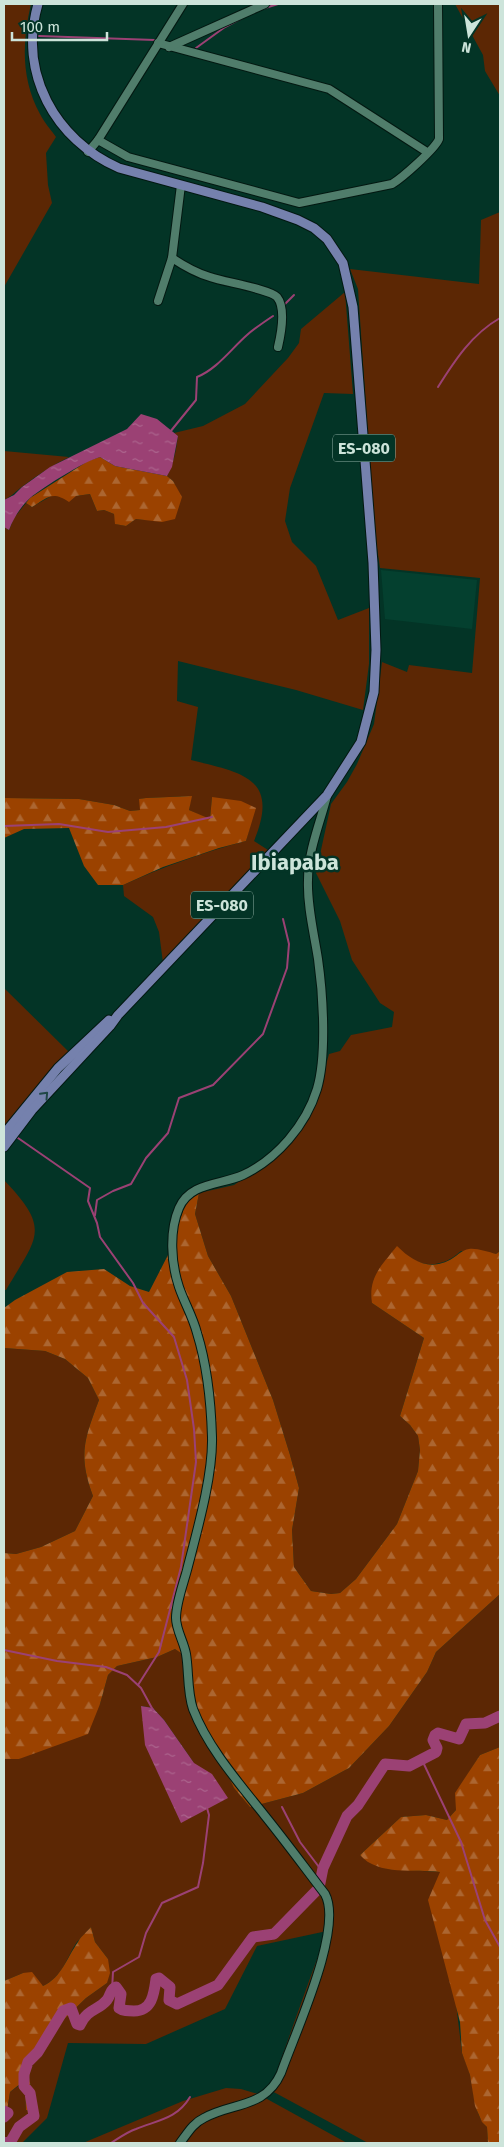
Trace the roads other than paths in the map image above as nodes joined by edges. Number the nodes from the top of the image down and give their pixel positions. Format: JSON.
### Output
{"nodes":[{"id":1,"x":38,"y":4,"type":"edge"},
{"id":2,"x":183,"y":4,"type":"edge"},
{"id":3,"x":261,"y":4,"type":"edge"},
{"id":4,"x":438,"y":4,"type":"edge"},
{"id":5,"x":158,"y":44,"type":"junction"},
{"id":6,"x":168,"y":47,"type":"junction"},
{"id":7,"x":98,"y":140,"type":"junction"},
{"id":8,"x":88,"y":152,"type":"junction"},
{"id":9,"x":427,"y":152,"type":"junction"},
{"id":10,"x":220,"y":182,"type":"junction"},
{"id":11,"x":181,"y":185,"type":"junction"},
{"id":12,"x":216,"y":194,"type":"junction"},
{"id":13,"x":172,"y":258,"type":"junction"},
{"id":14,"x":158,"y":301,"type":"dead end"},
{"id":15,"x":278,"y":347,"type":"dead end"},
{"id":16,"x":327,"y":795,"type":"junction"},
{"id":17,"x":118,"y":1014,"type":"junction"},
{"id":18,"x":4,"y":1134,"type":"edge"},
{"id":19,"x":4,"y":1147,"type":"edge"},
{"id":20,"x":180,"y":2143,"type":"edge"}],
"edges":[{"from":1,"to":8,"type":"main road","number":"ES-080"},
{"from":2,"to":5,"type":"street"},
{"from":3,"to":6,"type":"street"},
{"from":4,"to":9,"type":"street"},
{"from":5,"to":6,"type":"street"},
{"from":5,"to":7,"type":"street"},
{"from":6,"to":9,"type":"street"},
{"from":7,"to":8,"type":"street"},
{"from":7,"to":10,"type":"street"},
{"from":8,"to":11,"type":"main road","number":"ES-080"},
{"from":9,"to":10,"type":"street"},
{"from":10,"to":12,"type":"street"},
{"from":11,"to":12,"type":"main road","number":"ES-080"},
{"from":11,"to":13,"type":"street"},
{"from":12,"to":16,"type":"main road","number":"ES-080"},
{"from":13,"to":14,"type":"street"},
{"from":13,"to":15,"type":"street"},
{"from":16,"to":17,"type":"main road","number":"ES-080"},
{"from":16,"to":20,"type":"street"},
{"from":17,"to":18,"type":"main road","number":"ES-080"},
{"from":19,"to":17,"type":"main road","number":"ES-080","one_way":true}]}
